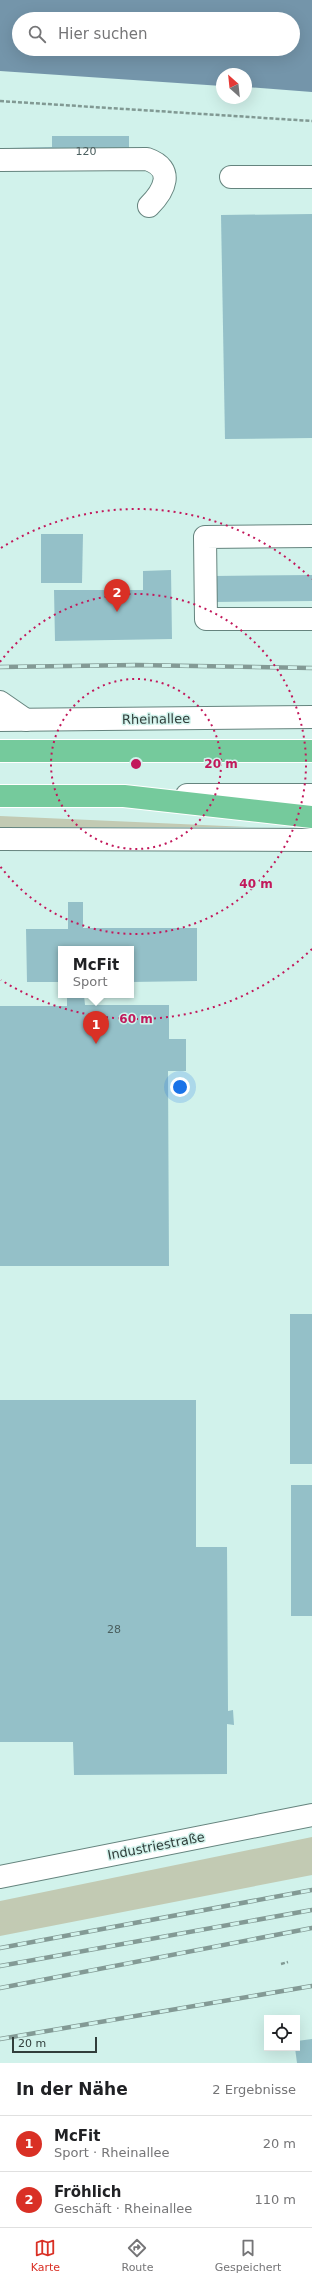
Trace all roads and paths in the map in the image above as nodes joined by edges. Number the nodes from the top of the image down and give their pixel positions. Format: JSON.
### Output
{"nodes":[{"id":1,"x":0,"y":100,"type":"edge"},
{"id":2,"x":312,"y":121,"type":"edge"},
{"id":3,"x":0,"y":160,"type":"edge"},
{"id":4,"x":231,"y":177,"type":"dead end"},
{"id":5,"x":312,"y":177,"type":"edge"},
{"id":6,"x":149,"y":206,"type":"dead end"},
{"id":7,"x":312,"y":536,"type":"edge"},
{"id":8,"x":312,"y":619,"type":"edge"},
{"id":9,"x":0,"y":702,"type":"edge"},
{"id":10,"x":312,"y":717,"type":"edge"},
{"id":11,"x":0,"y":720,"type":"edge"},
{"id":12,"x":26,"y":720,"type":"junction"},
{"id":13,"x":0,"y":750,"type":"edge"},
{"id":14,"x":312,"y":751,"type":"edge"},
{"id":15,"x":312,"y":795,"type":"edge"},
{"id":16,"x":0,"y":796,"type":"edge"},
{"id":17,"x":124,"y":796,"type":"junction"},
{"id":18,"x":312,"y":817,"type":"edge"},
{"id":19,"x":0,"y":839,"type":"edge"},
{"id":20,"x":312,"y":840,"type":"edge"},
{"id":21,"x":312,"y":1815,"type":"edge"},
{"id":22,"x":0,"y":1877,"type":"edge"},
{"id":23,"x":288,"y":1962,"type":"dead end"},
{"id":24,"x":281,"y":1964,"type":"dead end"}],
"edges":[{"from":1,"to":2,"type":"path"},
{"from":3,"to":6,"type":"street"},
{"from":4,"to":5,"type":"street"},
{"from":7,"to":8,"type":"street"},
{"from":9,"to":12,"type":"street"},
{"from":10,"to":12,"type":"street","name":"Rheinallee"},
{"from":11,"to":12,"type":"street","name":"Rheinallee"},
{"from":13,"to":14,"type":"main road"},
{"from":15,"to":17,"type":"street"},
{"from":16,"to":17,"type":"main road"},
{"from":17,"to":18,"type":"main road"},
{"from":19,"to":20,"type":"street"},
{"from":21,"to":22,"type":"street","name":"Industriestraße"},
{"from":23,"to":24,"type":"path"}]}
